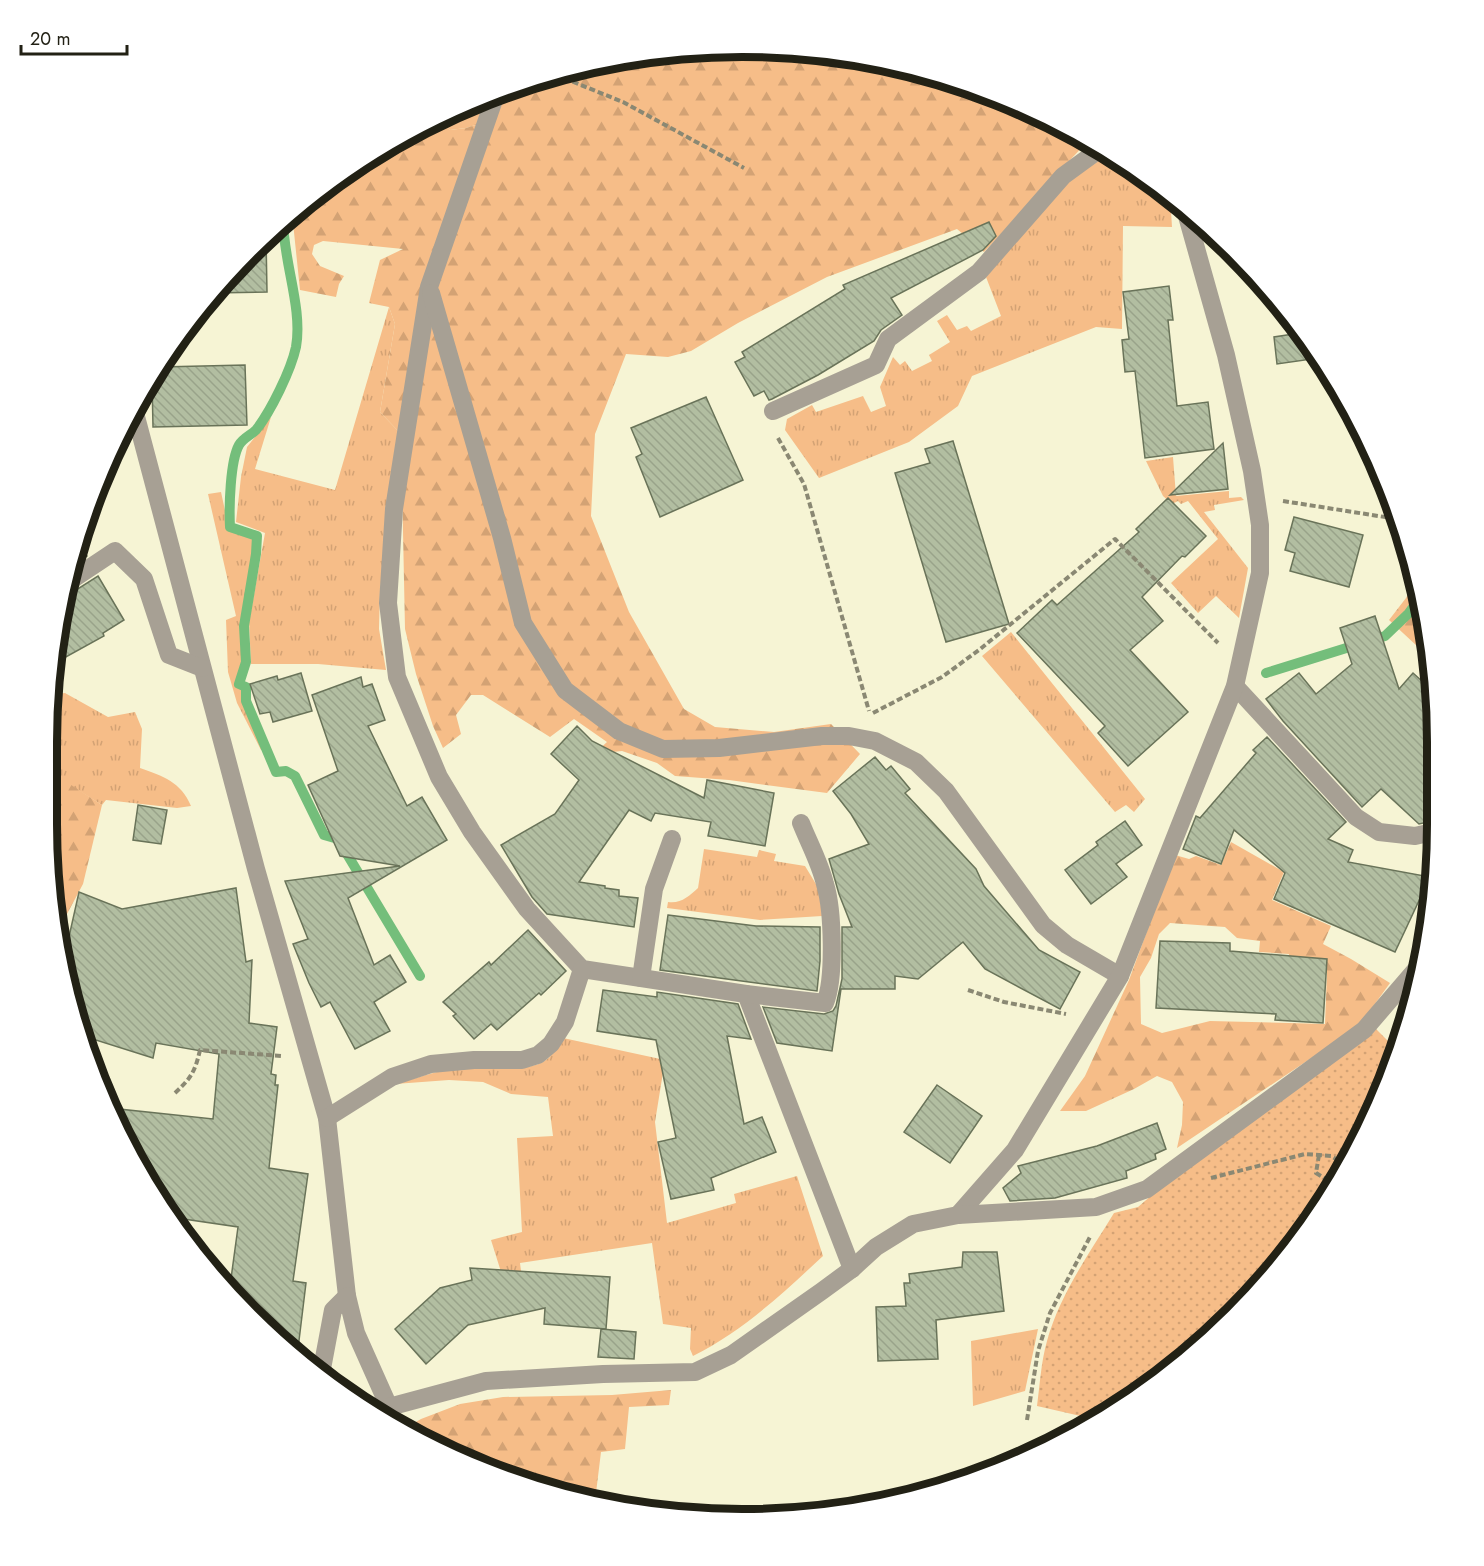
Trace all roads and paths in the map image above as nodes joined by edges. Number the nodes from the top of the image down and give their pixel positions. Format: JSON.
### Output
{"nodes":[{"id":1,"x":567,"y":80,"type":"edge"},
{"id":2,"x":492,"y":104,"type":"edge"},
{"id":3,"x":1093,"y":154,"type":"edge"},
{"id":4,"x":744,"y":168,"type":"dead end"},
{"id":5,"x":1189,"y":223,"type":"edge"},
{"id":6,"x":429,"y":287,"type":"junction"},
{"id":7,"x":773,"y":411,"type":"joint"},
{"id":8,"x":137,"y":421,"type":"edge"},
{"id":9,"x":1256,"y":496,"type":"junction"},
{"id":10,"x":1389,"y":518,"type":"edge"},
{"id":11,"x":77,"y":576,"type":"edge"},
{"id":12,"x":1240,"y":665,"type":"junction"},
{"id":13,"x":202,"y":668,"type":"junction"},
{"id":14,"x":1235,"y":686,"type":"junction"},
{"id":15,"x":801,"y":824,"type":"dead end"},
{"id":16,"x":1427,"y":833,"type":"edge"},
{"id":17,"x":672,"y":839,"type":"dead end"},
{"id":18,"x":582,"y":969,"type":"junction"},
{"id":19,"x":1120,"y":976,"type":"junction"},
{"id":20,"x":1410,"y":977,"type":"edge"},
{"id":21,"x":641,"y":978,"type":"junction"},
{"id":22,"x":968,"y":990,"type":"dead end"},
{"id":23,"x":746,"y":994,"type":"junction"},
{"id":24,"x":1094,"y":1019,"type":"junction"},
{"id":25,"x":310,"y":1058,"type":"junction"},
{"id":26,"x":175,"y":1093,"type":"dead end"},
{"id":27,"x":327,"y":1118,"type":"junction"},
{"id":28,"x":1319,"y":1155,"type":"junction"},
{"id":29,"x":1338,"y":1160,"type":"edge"},
{"id":30,"x":1166,"y":1175,"type":"junction"},
{"id":31,"x":1327,"y":1180,"type":"edge"},
{"id":32,"x":1108,"y":1203,"type":"junction"},
{"id":33,"x":958,"y":1215,"type":"junction"},
{"id":34,"x":852,"y":1269,"type":"junction"},
{"id":35,"x":347,"y":1296,"type":"junction"},
{"id":36,"x":323,"y":1365,"type":"edge"},
{"id":37,"x":382,"y":1407,"type":"edge"},
{"id":38,"x":388,"y":1411,"type":"edge"},
{"id":39,"x":1027,"y":1420,"type":"dead end"}],
"edges":[{"from":1,"to":4,"type":"path"},
{"from":2,"to":6,"type":"street"},
{"from":3,"to":7,"type":"street"},
{"from":5,"to":9,"type":"street"},
{"from":6,"to":18,"type":"street"},
{"from":6,"to":19,"type":"street"},
{"from":7,"to":12,"type":"path"},
{"from":8,"to":13,"type":"street"},
{"from":9,"to":10,"type":"path"},
{"from":9,"to":12,"type":"street"},
{"from":11,"to":13,"type":"street"},
{"from":12,"to":14,"type":"street"},
{"from":13,"to":25,"type":"street"},
{"from":14,"to":16,"type":"street"},
{"from":14,"to":19,"type":"street"},
{"from":15,"to":23,"type":"street"},
{"from":17,"to":21,"type":"street"},
{"from":18,"to":21,"type":"street"},
{"from":18,"to":27,"type":"street"},
{"from":19,"to":24,"type":"street"},
{"from":20,"to":30,"type":"street"},
{"from":21,"to":23,"type":"street"},
{"from":22,"to":24,"type":"path"},
{"from":23,"to":34,"type":"street"},
{"from":24,"to":33,"type":"street"},
{"from":25,"to":26,"type":"path"},
{"from":25,"to":27,"type":"street"},
{"from":27,"to":35,"type":"street"},
{"from":28,"to":29,"type":"path"},
{"from":28,"to":30,"type":"path"},
{"from":28,"to":31,"type":"path"},
{"from":30,"to":32,"type":"street"},
{"from":32,"to":33,"type":"street"},
{"from":32,"to":39,"type":"path"},
{"from":33,"to":34,"type":"street"},
{"from":34,"to":38,"type":"street"},
{"from":35,"to":36,"type":"street"},
{"from":35,"to":37,"type":"street"}]}
